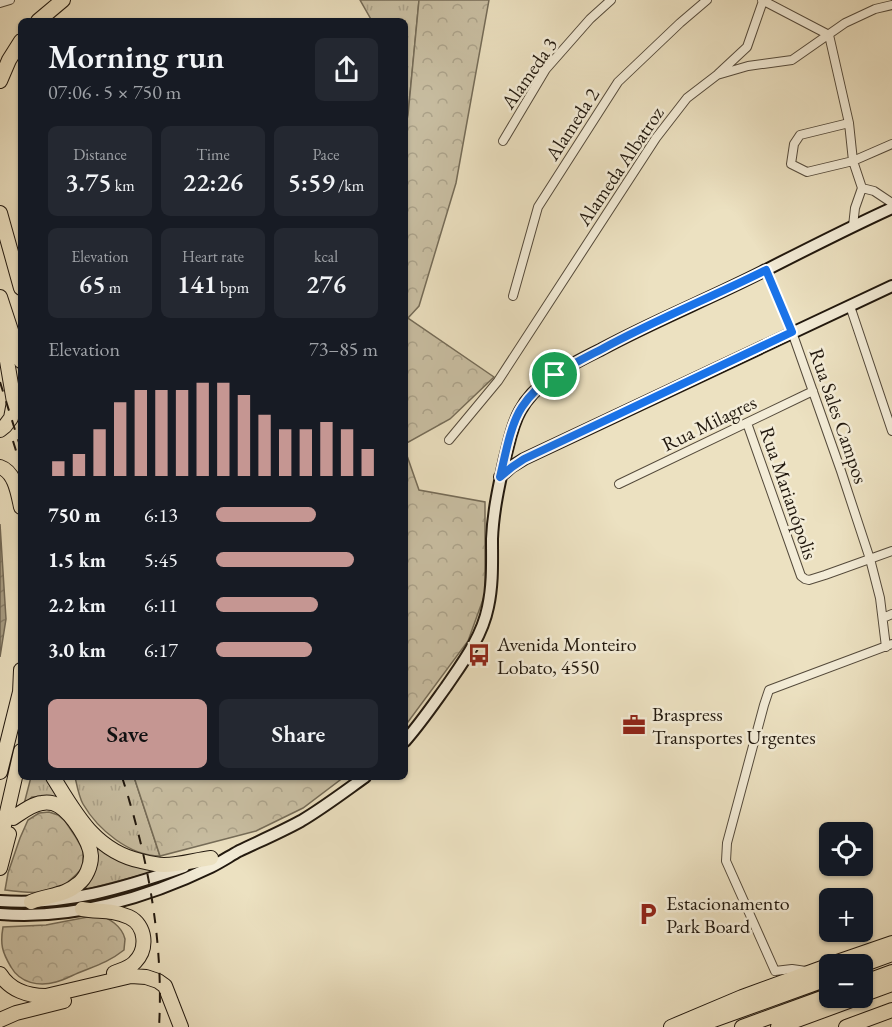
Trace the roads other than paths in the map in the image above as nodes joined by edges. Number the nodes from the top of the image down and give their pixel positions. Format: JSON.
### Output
{"nodes":[{"id":1,"x":10,"y":0,"type":"edge"},
{"id":2,"x":63,"y":0,"type":"edge"},
{"id":3,"x":611,"y":0,"type":"edge"},
{"id":4,"x":707,"y":0,"type":"edge"},
{"id":5,"x":762,"y":1,"type":"edge"},
{"id":6,"x":0,"y":3,"type":"edge"},
{"id":7,"x":892,"y":5,"type":"edge"},
{"id":8,"x":42,"y":18,"type":"edge"},
{"id":9,"x":829,"y":35,"type":"junction"},
{"id":10,"x":18,"y":46,"type":"edge"},
{"id":11,"x":717,"y":75,"type":"junction"},
{"id":12,"x":0,"y":81,"type":"edge"},
{"id":13,"x":849,"y":123,"type":"junction"},
{"id":14,"x":503,"y":141,"type":"dead end"},
{"id":15,"x":892,"y":144,"type":"edge"},
{"id":16,"x":853,"y":161,"type":"junction"},
{"id":17,"x":862,"y":188,"type":"junction"},
{"id":18,"x":0,"y":202,"type":"edge"},
{"id":19,"x":892,"y":206,"type":"edge"},
{"id":20,"x":0,"y":213,"type":"edge"},
{"id":21,"x":853,"y":226,"type":"junction"},
{"id":22,"x":6,"y":233,"type":"junction"},
{"id":23,"x":766,"y":270,"type":"junction"},
{"id":24,"x":18,"y":277,"type":"edge"},
{"id":25,"x":892,"y":286,"type":"edge"},
{"id":26,"x":513,"y":296,"type":"dead end"},
{"id":27,"x":0,"y":297,"type":"edge"},
{"id":28,"x":850,"y":306,"type":"junction"},
{"id":29,"x":0,"y":320,"type":"edge"},
{"id":30,"x":792,"y":332,"type":"junction"},
{"id":31,"x":18,"y":352,"type":"edge"},
{"id":32,"x":813,"y":392,"type":"junction"},
{"id":33,"x":747,"y":423,"type":"junction"},
{"id":34,"x":0,"y":430,"type":"edge"},
{"id":35,"x":892,"y":431,"type":"edge"},
{"id":36,"x":449,"y":440,"type":"dead end"},
{"id":37,"x":508,"y":445,"type":"junction"},
{"id":38,"x":524,"y":459,"type":"junction"},
{"id":39,"x":0,"y":467,"type":"edge"},
{"id":40,"x":500,"y":477,"type":"junction"},
{"id":41,"x":619,"y":484,"type":"dead end"},
{"id":42,"x":18,"y":497,"type":"edge"},
{"id":43,"x":892,"y":551,"type":"edge"},
{"id":44,"x":870,"y":559,"type":"junction"},
{"id":45,"x":892,"y":614,"type":"edge"},
{"id":46,"x":883,"y":618,"type":"junction"},
{"id":47,"x":889,"y":645,"type":"edge"},
{"id":48,"x":18,"y":699,"type":"edge"},
{"id":49,"x":408,"y":737,"type":"edge"},
{"id":50,"x":18,"y":764,"type":"edge"},
{"id":51,"x":0,"y":772,"type":"edge"},
{"id":52,"x":23,"y":780,"type":"edge"},
{"id":53,"x":55,"y":780,"type":"edge"},
{"id":54,"x":361,"y":780,"type":"edge"},
{"id":55,"x":13,"y":818,"type":"junction"},
{"id":56,"x":0,"y":843,"type":"edge"},
{"id":57,"x":239,"y":851,"type":"junction"},
{"id":58,"x":211,"y":858,"type":"junction"},
{"id":59,"x":0,"y":868,"type":"edge"},
{"id":60,"x":0,"y":901,"type":"edge"},
{"id":61,"x":32,"y":902,"type":"junction"},
{"id":62,"x":82,"y":909,"type":"junction"},
{"id":63,"x":0,"y":914,"type":"edge"},
{"id":64,"x":892,"y":943,"type":"edge"},
{"id":65,"x":861,"y":954,"type":"edge"},
{"id":66,"x":892,"y":954,"type":"edge"},
{"id":67,"x":873,"y":961,"type":"edge"},
{"id":68,"x":819,"y":969,"type":"edge"},
{"id":69,"x":775,"y":971,"type":"junction"},
{"id":70,"x":810,"y":972,"type":"junction"},
{"id":71,"x":892,"y":972,"type":"edge"},
{"id":72,"x":0,"y":974,"type":"edge"},
{"id":73,"x":873,"y":979,"type":"edge"},
{"id":74,"x":819,"y":982,"type":"edge"},
{"id":75,"x":892,"y":984,"type":"edge"},
{"id":76,"x":765,"y":988,"type":"junction"},
{"id":77,"x":73,"y":990,"type":"junction"},
{"id":78,"x":873,"y":991,"type":"edge"},
{"id":79,"x":819,"y":999,"type":"edge"},
{"id":80,"x":830,"y":1008,"type":"edge"},
{"id":81,"x":892,"y":1010,"type":"edge"},
{"id":82,"x":0,"y":1020,"type":"edge"},
{"id":83,"x":856,"y":1024,"type":"edge"},
{"id":84,"x":181,"y":1027,"type":"edge"},
{"id":85,"x":671,"y":1027,"type":"edge"},
{"id":86,"x":694,"y":1027,"type":"edge"},
{"id":87,"x":742,"y":1027,"type":"edge"},
{"id":88,"x":778,"y":1027,"type":"edge"},
{"id":89,"x":846,"y":1027,"type":"edge"}],
"edges":[{"from":1,"to":6,"type":"street"},
{"from":2,"to":8,"type":"highway"},
{"from":3,"to":14,"type":"street","name":"Alameda 3"},
{"from":4,"to":26,"type":"street","name":"Alameda 2"},
{"from":5,"to":9,"type":"street"},
{"from":5,"to":11,"type":"street"},
{"from":7,"to":9,"type":"street","name":"Alameda Albatroz"},
{"from":9,"to":11,"type":"street","name":"Alameda Albatroz"},
{"from":9,"to":13,"type":"street"},
{"from":10,"to":12,"type":"highway"},
{"from":11,"to":36,"type":"street","name":"Alameda Albatroz"},
{"from":13,"to":16,"type":"street"},
{"from":13,"to":16,"type":"street"},
{"from":15,"to":16,"type":"street"},
{"from":16,"to":17,"type":"street"},
{"from":17,"to":19,"type":"street"},
{"from":17,"to":21,"type":"street"},
{"from":18,"to":22,"type":"highway"},
{"from":19,"to":21,"type":"main road"},
{"from":20,"to":22,"type":"highway"},
{"from":21,"to":23,"type":"main road"},
{"from":22,"to":24,"type":"highway"},
{"from":23,"to":30,"type":"street","name":"Rua Sales Campos"},
{"from":23,"to":37,"type":"main road"},
{"from":25,"to":28,"type":"main road"},
{"from":27,"to":31,"type":"highway"},
{"from":28,"to":30,"type":"main road"},
{"from":28,"to":35,"type":"street"},
{"from":29,"to":34,"type":"highway"},
{"from":30,"to":32,"type":"street","name":"Rua Sales Campos"},
{"from":30,"to":38,"type":"main road"},
{"from":32,"to":33,"type":"street","name":"Rua Milagres"},
{"from":32,"to":44,"type":"street","name":"Rua Sales Campos"},
{"from":33,"to":41,"type":"street","name":"Rua Milagres"},
{"from":33,"to":44,"type":"street","name":"Rua Marianópolis"},
{"from":37,"to":38,"type":"main road"},
{"from":37,"to":40,"type":"main road"},
{"from":38,"to":40,"type":"main road"},
{"from":39,"to":42,"type":"highway"},
{"from":40,"to":49,"type":"main road"},
{"from":43,"to":44,"type":"street"},
{"from":44,"to":46,"type":"street","name":"Rua Sales Campos"},
{"from":45,"to":46,"type":"street"},
{"from":46,"to":47,"type":"street","name":"Rua Sales Campos"},
{"from":47,"to":69,"type":"street"},
{"from":48,"to":51,"type":"highway"},
{"from":50,"to":56,"type":"highway"},
{"from":52,"to":55,"type":"highway"},
{"from":53,"to":58,"type":"highway"},
{"from":54,"to":57,"type":"main road"},
{"from":55,"to":59,"type":"highway"},
{"from":55,"to":61,"type":"highway"},
{"from":57,"to":58,"type":"main road"},
{"from":57,"to":62,"type":"main road"},
{"from":58,"to":61,"type":"main road"},
{"from":60,"to":61,"type":"main road"},
{"from":62,"to":63,"type":"main road"},
{"from":62,"to":77,"type":"highway"},
{"from":64,"to":65,"type":"highway"},
{"from":66,"to":67,"type":"highway"},
{"from":68,"to":70,"type":"highway"},
{"from":69,"to":70,"type":"street"},
{"from":69,"to":76,"type":"street"},
{"from":70,"to":76,"type":"highway"},
{"from":71,"to":73,"type":"highway"},
{"from":72,"to":77,"type":"highway"},
{"from":74,"to":86,"type":"highway"},
{"from":75,"to":78,"type":"highway"},
{"from":76,"to":85,"type":"highway"},
{"from":77,"to":84,"type":"highway"},
{"from":79,"to":87,"type":"highway"},
{"from":80,"to":88,"type":"highway"},
{"from":81,"to":83,"type":"highway"},
{"from":82,"to":84,"type":"highway"},
{"from":83,"to":89,"type":"highway"}]}
